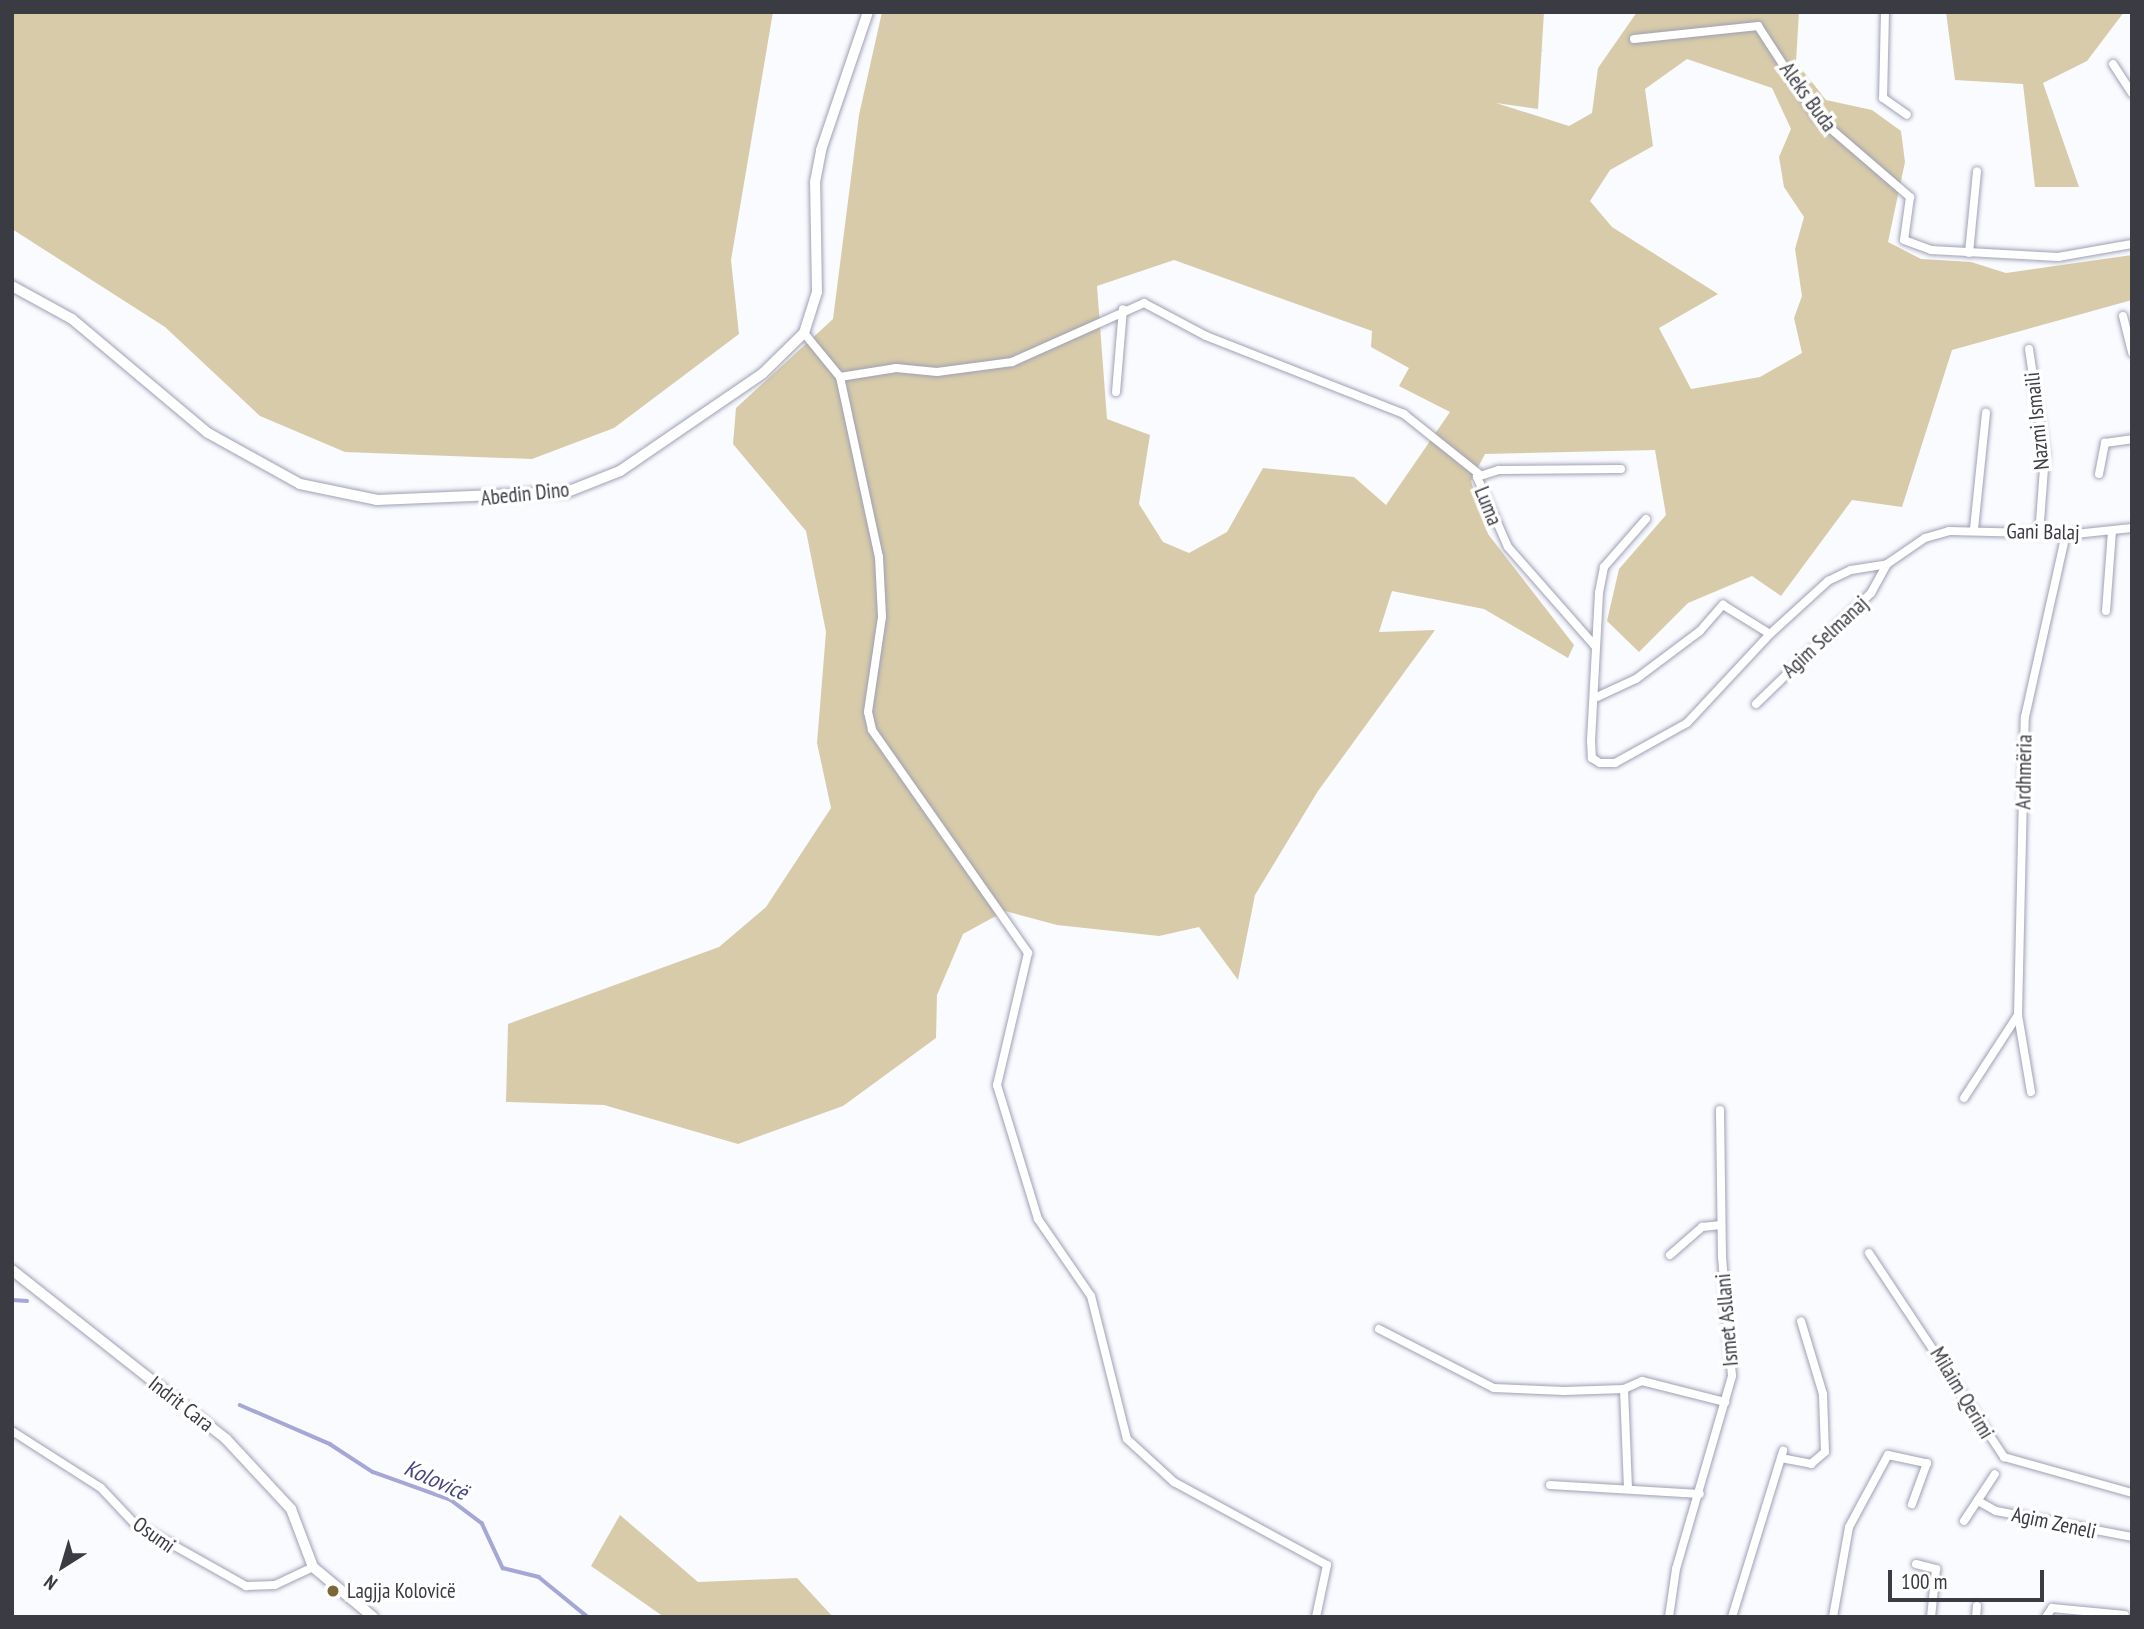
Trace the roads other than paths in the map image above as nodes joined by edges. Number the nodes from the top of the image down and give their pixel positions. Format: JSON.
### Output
{"nodes":[{"id":1,"x":868,"y":12,"type":"edge"},
{"id":2,"x":1885,"y":12,"type":"edge"},
{"id":3,"x":1634,"y":39,"type":"dead end"},
{"id":4,"x":2113,"y":64,"type":"dead end"},
{"id":5,"x":2132,"y":93,"type":"edge"},
{"id":6,"x":1907,"y":115,"type":"dead end"},
{"id":7,"x":1977,"y":171,"type":"dead end"},
{"id":8,"x":2132,"y":244,"type":"edge"},
{"id":9,"x":1969,"y":253,"type":"junction"},
{"id":10,"x":12,"y":286,"type":"edge"},
{"id":11,"x":1123,"y":309,"type":"junction"},
{"id":12,"x":2123,"y":316,"type":"dead end"},
{"id":13,"x":804,"y":333,"type":"junction"},
{"id":14,"x":2029,"y":349,"type":"dead end"},
{"id":15,"x":2132,"y":354,"type":"edge"},
{"id":16,"x":840,"y":377,"type":"junction"},
{"id":17,"x":1116,"y":392,"type":"dead end"},
{"id":18,"x":1986,"y":413,"type":"dead end"},
{"id":19,"x":2132,"y":439,"type":"edge"},
{"id":20,"x":1621,"y":469,"type":"dead end"},
{"id":21,"x":1478,"y":473,"type":"junction"},
{"id":22,"x":2099,"y":474,"type":"dead end"},
{"id":23,"x":1646,"y":519,"type":"dead end"},
{"id":24,"x":2132,"y":528,"type":"edge"},
{"id":25,"x":1974,"y":529,"type":"junction"},
{"id":26,"x":2112,"y":531,"type":"junction"},
{"id":27,"x":2066,"y":534,"type":"junction"},
{"id":28,"x":2039,"y":535,"type":"junction"},
{"id":29,"x":1887,"y":564,"type":"junction"},
{"id":30,"x":2106,"y":611,"type":"dead end"},
{"id":31,"x":1770,"y":634,"type":"junction"},
{"id":32,"x":1595,"y":646,"type":"junction"},
{"id":33,"x":1597,"y":697,"type":"junction"},
{"id":34,"x":1756,"y":704,"type":"dead end"},
{"id":35,"x":2018,"y":1015,"type":"junction"},
{"id":36,"x":2031,"y":1092,"type":"dead end"},
{"id":37,"x":1964,"y":1098,"type":"dead end"},
{"id":38,"x":1720,"y":1110,"type":"dead end"},
{"id":39,"x":1721,"y":1224,"type":"junction"},
{"id":40,"x":1869,"y":1253,"type":"dead end"},
{"id":41,"x":1670,"y":1255,"type":"dead end"},
{"id":42,"x":12,"y":1270,"type":"edge"},
{"id":43,"x":1801,"y":1321,"type":"dead end"},
{"id":44,"x":1379,"y":1329,"type":"dead end"},
{"id":45,"x":1624,"y":1389,"type":"junction"},
{"id":46,"x":1725,"y":1402,"type":"junction"},
{"id":47,"x":12,"y":1431,"type":"edge"},
{"id":48,"x":1995,"y":1474,"type":"dead end"},
{"id":49,"x":1550,"y":1485,"type":"dead end"},
{"id":50,"x":1628,"y":1489,"type":"junction"},
{"id":51,"x":2132,"y":1493,"type":"edge"},
{"id":52,"x":1700,"y":1494,"type":"junction"},
{"id":53,"x":1978,"y":1501,"type":"junction"},
{"id":54,"x":1912,"y":1504,"type":"dead end"},
{"id":55,"x":1964,"y":1521,"type":"dead end"},
{"id":56,"x":2132,"y":1537,"type":"edge"},
{"id":57,"x":1916,"y":1564,"type":"dead end"},
{"id":58,"x":313,"y":1567,"type":"junction"},
{"id":59,"x":1977,"y":1606,"type":"dead end"},
{"id":60,"x":2125,"y":1615,"type":"edge"},
{"id":61,"x":373,"y":1617,"type":"edge"},
{"id":62,"x":1316,"y":1617,"type":"edge"},
{"id":63,"x":1669,"y":1617,"type":"edge"},
{"id":64,"x":1732,"y":1617,"type":"edge"},
{"id":65,"x":1832,"y":1617,"type":"edge"},
{"id":66,"x":1931,"y":1617,"type":"edge"},
{"id":67,"x":1976,"y":1617,"type":"edge"},
{"id":68,"x":2046,"y":1617,"type":"edge"}],
"edges":[{"from":1,"to":13,"type":"street","name":"Abedin Dino"},
{"from":2,"to":6,"type":"street"},
{"from":3,"to":9,"type":"street","name":"Aleks Buda"},
{"from":4,"to":5,"type":"street"},
{"from":7,"to":9,"type":"street"},
{"from":8,"to":9,"type":"street","name":"Aleks Buda"},
{"from":10,"to":13,"type":"street","name":"Abedin Dino"},
{"from":11,"to":16,"type":"street"},
{"from":11,"to":17,"type":"street"},
{"from":11,"to":21,"type":"street"},
{"from":12,"to":15,"type":"street"},
{"from":13,"to":16,"type":"street"},
{"from":14,"to":28,"type":"street","name":"Nazmi Ismaili"},
{"from":16,"to":62,"type":"street"},
{"from":18,"to":25,"type":"street","name":"Gani Balaj"},
{"from":19,"to":22,"type":"street"},
{"from":20,"to":21,"type":"street","name":"Luma"},
{"from":21,"to":32,"type":"street","name":"Luma"},
{"from":23,"to":32,"type":"street"},
{"from":24,"to":26,"type":"street","name":"Gani Balaj"},
{"from":25,"to":28,"type":"street","name":"Gani Balaj"},
{"from":25,"to":29,"type":"street","name":"Gani Balaj"},
{"from":26,"to":27,"type":"street","name":"Gani Balaj"},
{"from":26,"to":30,"type":"street"},
{"from":27,"to":28,"type":"street","name":"Gani Balaj"},
{"from":27,"to":35,"type":"street","name":"Ardhmëria"},
{"from":29,"to":31,"type":"street"},
{"from":29,"to":34,"type":"street","name":"Agim Selmanaj"},
{"from":31,"to":33,"type":"street"},
{"from":31,"to":33,"type":"street"},
{"from":32,"to":33,"type":"street"},
{"from":35,"to":36,"type":"street","name":"Ardhmëria"},
{"from":35,"to":37,"type":"street"},
{"from":38,"to":39,"type":"street","name":"Ismet Asllani"},
{"from":39,"to":41,"type":"street"},
{"from":39,"to":46,"type":"street","name":"Ismet Asllani"},
{"from":40,"to":51,"type":"street","name":"Milaim Qerimi"},
{"from":42,"to":58,"type":"street","name":"Indrit Cara"},
{"from":43,"to":64,"type":"street"},
{"from":44,"to":45,"type":"street"},
{"from":45,"to":46,"type":"street"},
{"from":45,"to":50,"type":"street"},
{"from":46,"to":52,"type":"street","name":"Ismet Asllani"},
{"from":47,"to":58,"type":"street","name":"Osumi"},
{"from":48,"to":53,"type":"street","name":"Agim Zeneli"},
{"from":49,"to":50,"type":"street"},
{"from":50,"to":52,"type":"street"},
{"from":52,"to":63,"type":"street","name":"Ismet Asllani"},
{"from":53,"to":55,"type":"street","name":"Agim Zeneli"},
{"from":53,"to":56,"type":"street","name":"Agim Zeneli"},
{"from":54,"to":65,"type":"street"},
{"from":57,"to":66,"type":"street"},
{"from":58,"to":61,"type":"street"},
{"from":59,"to":67,"type":"street"},
{"from":60,"to":68,"type":"street"}]}
